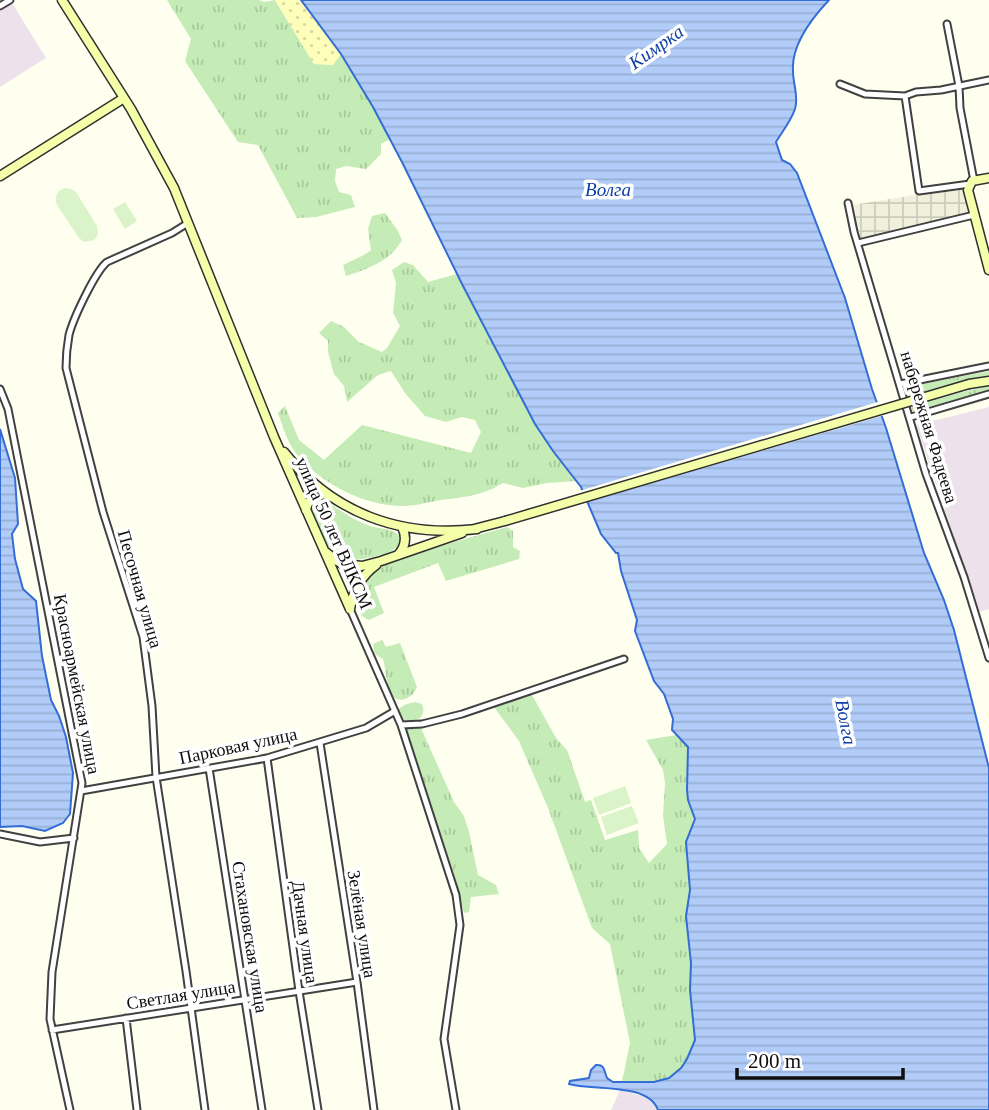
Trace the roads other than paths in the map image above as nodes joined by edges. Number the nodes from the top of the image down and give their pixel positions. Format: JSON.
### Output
{"nodes":[{"id":1,"x":10,"y":0,"type":"edge"},
{"id":2,"x":62,"y":0,"type":"edge"},
{"id":3,"x":0,"y":6,"type":"edge"},
{"id":4,"x":947,"y":24,"type":"dead end"},
{"id":5,"x":989,"y":80,"type":"edge"},
{"id":6,"x":840,"y":85,"type":"dead end"},
{"id":7,"x":959,"y":86,"type":"junction"},
{"id":8,"x":905,"y":96,"type":"junction"},
{"id":9,"x":124,"y":98,"type":"junction"},
{"id":10,"x":0,"y":176,"type":"edge"},
{"id":11,"x":989,"y":178,"type":"edge"},
{"id":12,"x":972,"y":183,"type":"junction"},
{"id":13,"x":848,"y":203,"type":"dead end"},
{"id":14,"x":974,"y":215,"type":"junction"},
{"id":15,"x":188,"y":223,"type":"junction"},
{"id":16,"x":858,"y":243,"type":"junction"},
{"id":17,"x":989,"y":270,"type":"edge"},
{"id":18,"x":989,"y":366,"type":"edge"},
{"id":19,"x":989,"y":381,"type":"edge"},
{"id":20,"x":900,"y":384,"type":"junction"},
{"id":21,"x":0,"y":389,"type":"edge"},
{"id":22,"x":989,"y":394,"type":"edge"},
{"id":23,"x":911,"y":417,"type":"junction"},
{"id":24,"x":274,"y":437,"type":"junction"},
{"id":25,"x":328,"y":495,"type":"junction"},
{"id":26,"x":306,"y":510,"type":"junction"},
{"id":27,"x":402,"y":527,"type":"junction"},
{"id":28,"x":477,"y":529,"type":"junction"},
{"id":29,"x":323,"y":548,"type":"junction"},
{"id":30,"x":398,"y":555,"type":"junction"},
{"id":31,"x":381,"y":561,"type":"junction"},
{"id":32,"x":350,"y":609,"type":"junction"},
{"id":33,"x":989,"y":658,"type":"edge"},
{"id":34,"x":624,"y":659,"type":"dead end"},
{"id":35,"x":395,"y":711,"type":"junction"},
{"id":36,"x":401,"y":725,"type":"junction"},
{"id":37,"x":320,"y":743,"type":"junction"},
{"id":38,"x":267,"y":758,"type":"junction"},
{"id":39,"x":209,"y":768,"type":"junction"},
{"id":40,"x":156,"y":777,"type":"junction"},
{"id":41,"x":81,"y":791,"type":"junction"},
{"id":42,"x":0,"y":834,"type":"edge"},
{"id":43,"x":74,"y":838,"type":"junction"},
{"id":44,"x":356,"y":982,"type":"junction"},
{"id":45,"x":299,"y":991,"type":"junction"},
{"id":46,"x":245,"y":999,"type":"junction"},
{"id":47,"x":191,"y":1008,"type":"junction"},
{"id":48,"x":126,"y":1018,"type":"junction"},
{"id":49,"x":52,"y":1030,"type":"junction"},
{"id":50,"x":70,"y":1110,"type":"edge"},
{"id":51,"x":137,"y":1110,"type":"edge"},
{"id":52,"x":205,"y":1110,"type":"edge"},
{"id":53,"x":262,"y":1110,"type":"edge"},
{"id":54,"x":318,"y":1110,"type":"edge"},
{"id":55,"x":374,"y":1110,"type":"edge"},
{"id":56,"x":456,"y":1110,"type":"edge"}],
"edges":[{"from":1,"to":3,"type":"street"},
{"from":2,"to":9,"type":"main road","name":"улица 50 лет ВЛКСМ"},
{"from":4,"to":7,"type":"street"},
{"from":5,"to":7,"type":"street"},
{"from":6,"to":8,"type":"street"},
{"from":7,"to":8,"type":"street"},
{"from":7,"to":12,"type":"street"},
{"from":8,"to":12,"type":"street"},
{"from":9,"to":10,"type":"main road"},
{"from":9,"to":15,"type":"main road","name":"улица 50 лет ВЛКСМ"},
{"from":11,"to":12,"type":"main road"},
{"from":12,"to":14,"type":"main road"},
{"from":13,"to":16,"type":"street","name":"набережная Фадеева"},
{"from":14,"to":16,"type":"street"},
{"from":14,"to":17,"type":"main road"},
{"from":15,"to":24,"type":"main road","name":"улица 50 лет ВЛКСМ"},
{"from":15,"to":40,"type":"street","name":"Песочная улица"},
{"from":16,"to":20,"type":"street","name":"набережная Фадеева"},
{"from":18,"to":20,"type":"street"},
{"from":19,"to":28,"type":"main road","bridge":true},
{"from":20,"to":23,"type":"street","name":"набережная Фадеева"},
{"from":21,"to":41,"type":"street","name":"Красноармейская улица"},
{"from":22,"to":23,"type":"street"},
{"from":23,"to":33,"type":"street","name":"набережная Фадеева"},
{"from":24,"to":25,"type":"main road"},
{"from":24,"to":26,"type":"main road","name":"улица 50 лет ВЛКСМ"},
{"from":25,"to":26,"type":"main road"},
{"from":25,"to":27,"type":"main road"},
{"from":26,"to":29,"type":"main road","name":"улица 50 лет ВЛКСМ"},
{"from":27,"to":28,"type":"main road"},
{"from":27,"to":30,"type":"main road"},
{"from":28,"to":30,"type":"main road"},
{"from":29,"to":31,"type":"main road"},
{"from":29,"to":32,"type":"main road","name":"улица 50 лет ВЛКСМ"},
{"from":30,"to":31,"type":"main road"},
{"from":31,"to":32,"type":"main road"},
{"from":32,"to":35,"type":"street","name":"улица 50 лет ВЛКСМ"},
{"from":34,"to":36,"type":"street"},
{"from":35,"to":36,"type":"street","name":"улица 50 лет ВЛКСМ"},
{"from":35,"to":37,"type":"street","name":"Парковая улица"},
{"from":36,"to":56,"type":"street","name":"улица 50 лет ВЛКСМ"},
{"from":37,"to":38,"type":"street","name":"Парковая улица"},
{"from":37,"to":44,"type":"street","name":"Зелёная улица"},
{"from":38,"to":39,"type":"street","name":"Парковая улица"},
{"from":38,"to":45,"type":"street","name":"Дачная улица"},
{"from":39,"to":40,"type":"street","name":"Парковая улица"},
{"from":39,"to":46,"type":"street","name":"Стахановская улица"},
{"from":40,"to":41,"type":"street","name":"Парковая улица"},
{"from":40,"to":47,"type":"street","name":"Песочная улица"},
{"from":41,"to":43,"type":"street","name":"Красноармейская улица"},
{"from":42,"to":43,"type":"street"},
{"from":43,"to":49,"type":"street","name":"Красноармейская улица"},
{"from":44,"to":45,"type":"street","name":"Светлая улица"},
{"from":44,"to":55,"type":"street","name":"Зелёная улица"},
{"from":45,"to":46,"type":"street","name":"Светлая улица"},
{"from":45,"to":54,"type":"street","name":"Дачная улица"},
{"from":46,"to":47,"type":"street","name":"Светлая улица"},
{"from":46,"to":53,"type":"street","name":"Стахановская улица"},
{"from":47,"to":48,"type":"street","name":"Светлая улица"},
{"from":47,"to":52,"type":"street","name":"Песочная улица"},
{"from":48,"to":49,"type":"street","name":"Светлая улица"},
{"from":48,"to":51,"type":"street"},
{"from":49,"to":50,"type":"street","name":"Красноармейская улица"}]}
